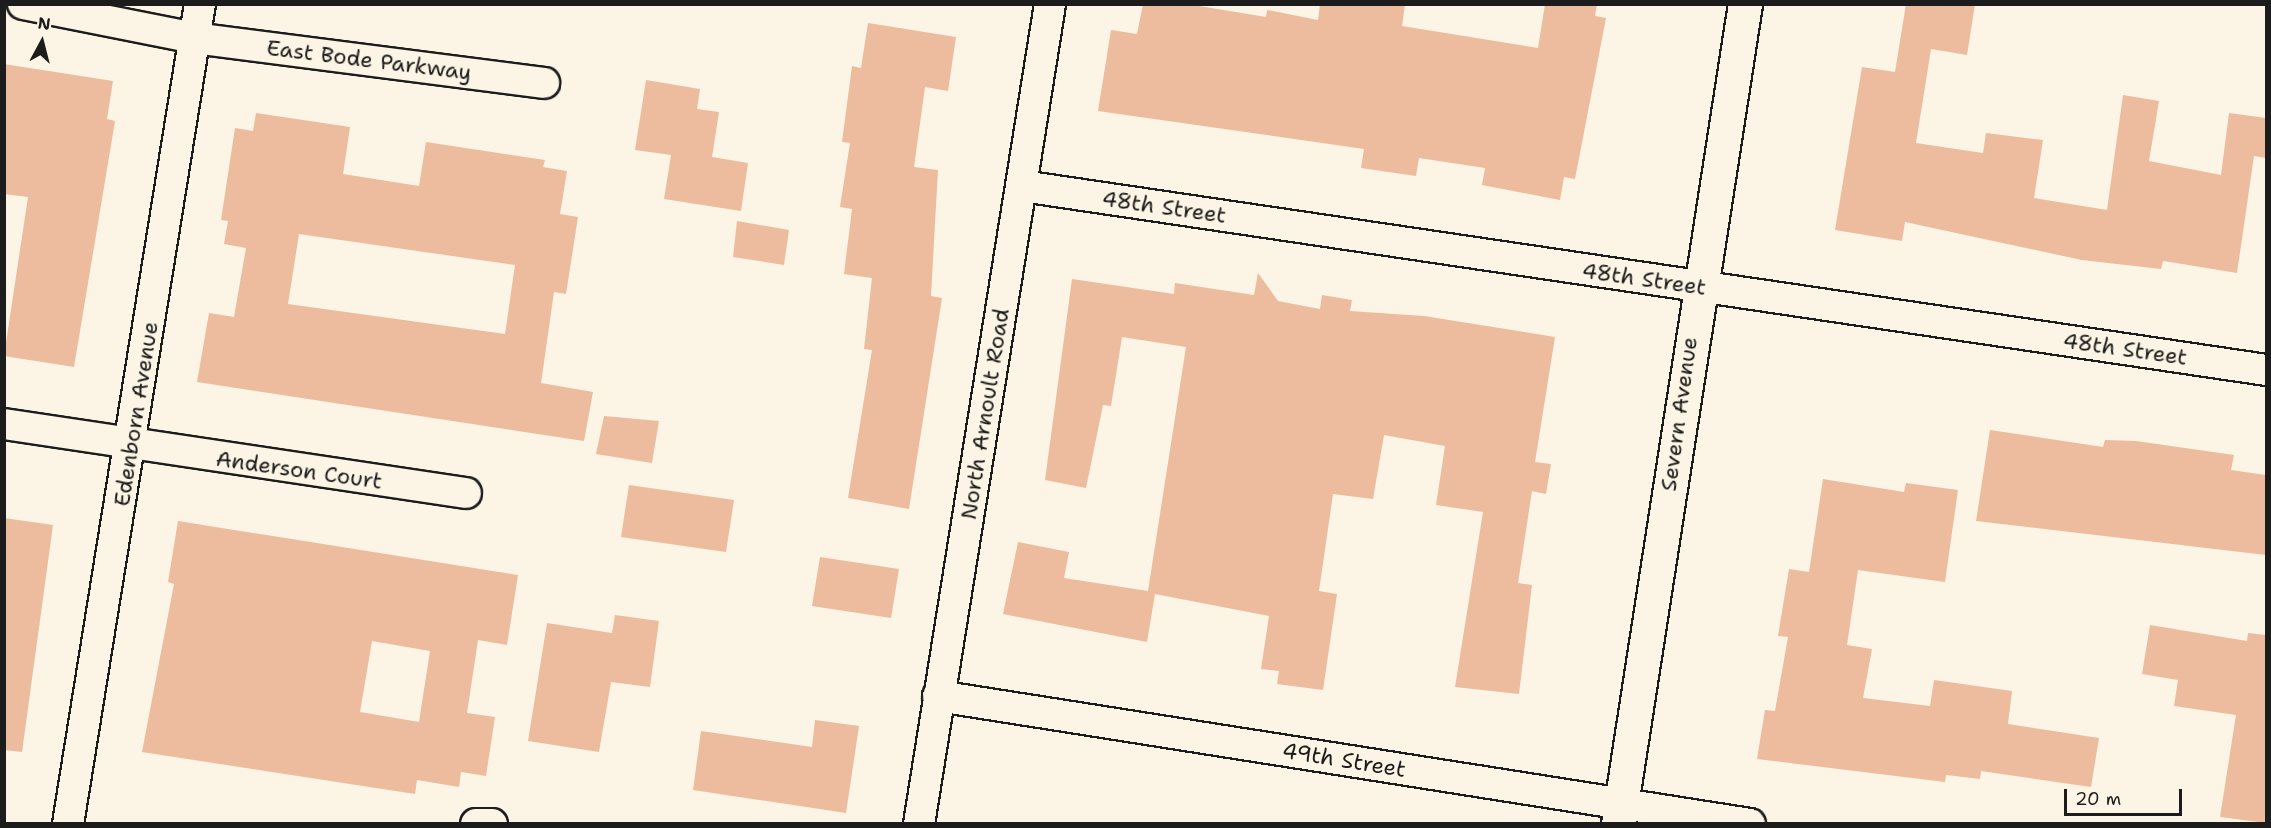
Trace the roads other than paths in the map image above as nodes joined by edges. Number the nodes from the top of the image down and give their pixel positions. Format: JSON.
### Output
{"nodes":[{"id":1,"x":23,"y":4,"type":"edge"},
{"id":2,"x":200,"y":4,"type":"edge"},
{"id":3,"x":1050,"y":4,"type":"edge"},
{"id":4,"x":1745,"y":4,"type":"edge"},
{"id":5,"x":194,"y":38,"type":"junction"},
{"id":6,"x":544,"y":83,"type":"dead end"},
{"id":7,"x":1022,"y":186,"type":"junction"},
{"id":8,"x":1698,"y":287,"type":"junction"},
{"id":9,"x":2266,"y":370,"type":"edge"},
{"id":10,"x":4,"y":424,"type":"edge"},
{"id":11,"x":131,"y":447,"type":"junction"},
{"id":12,"x":466,"y":493,"type":"dead end"},
{"id":13,"x":938,"y":696,"type":"junction"},
{"id":14,"x":1620,"y":813,"type":"edge"},
{"id":15,"x":68,"y":824,"type":"edge"},
{"id":16,"x":476,"y":824,"type":"edge"},
{"id":17,"x":492,"y":824,"type":"edge"},
{"id":18,"x":919,"y":824,"type":"edge"},
{"id":19,"x":1750,"y":824,"type":"edge"}],
"edges":[{"from":1,"to":5,"type":"street","name":"East Bode Parkway"},
{"from":2,"to":5,"type":"street","name":"Edenborn Avenue"},
{"from":3,"to":7,"type":"street","name":"North Arnoult Road"},
{"from":4,"to":8,"type":"street","name":"Severn Avenue"},
{"from":5,"to":6,"type":"street","name":"East Bode Parkway"},
{"from":5,"to":11,"type":"street","name":"Edenborn Avenue"},
{"from":7,"to":8,"type":"street","name":"48th Street"},
{"from":7,"to":13,"type":"street","name":"North Arnoult Road"},
{"from":8,"to":9,"type":"street","name":"48th Street"},
{"from":8,"to":14,"type":"street","name":"Severn Avenue"},
{"from":10,"to":11,"type":"street","name":"Anderson Court"},
{"from":11,"to":12,"type":"street","name":"Anderson Court"},
{"from":11,"to":15,"type":"street","name":"Edenborn Avenue"},
{"from":13,"to":14,"type":"street","name":"49th Street"},
{"from":13,"to":18,"type":"street","name":"North Arnoult Road"},
{"from":14,"to":19,"type":"street","name":"49th Street"},
{"from":16,"to":17,"type":"street"}]}
